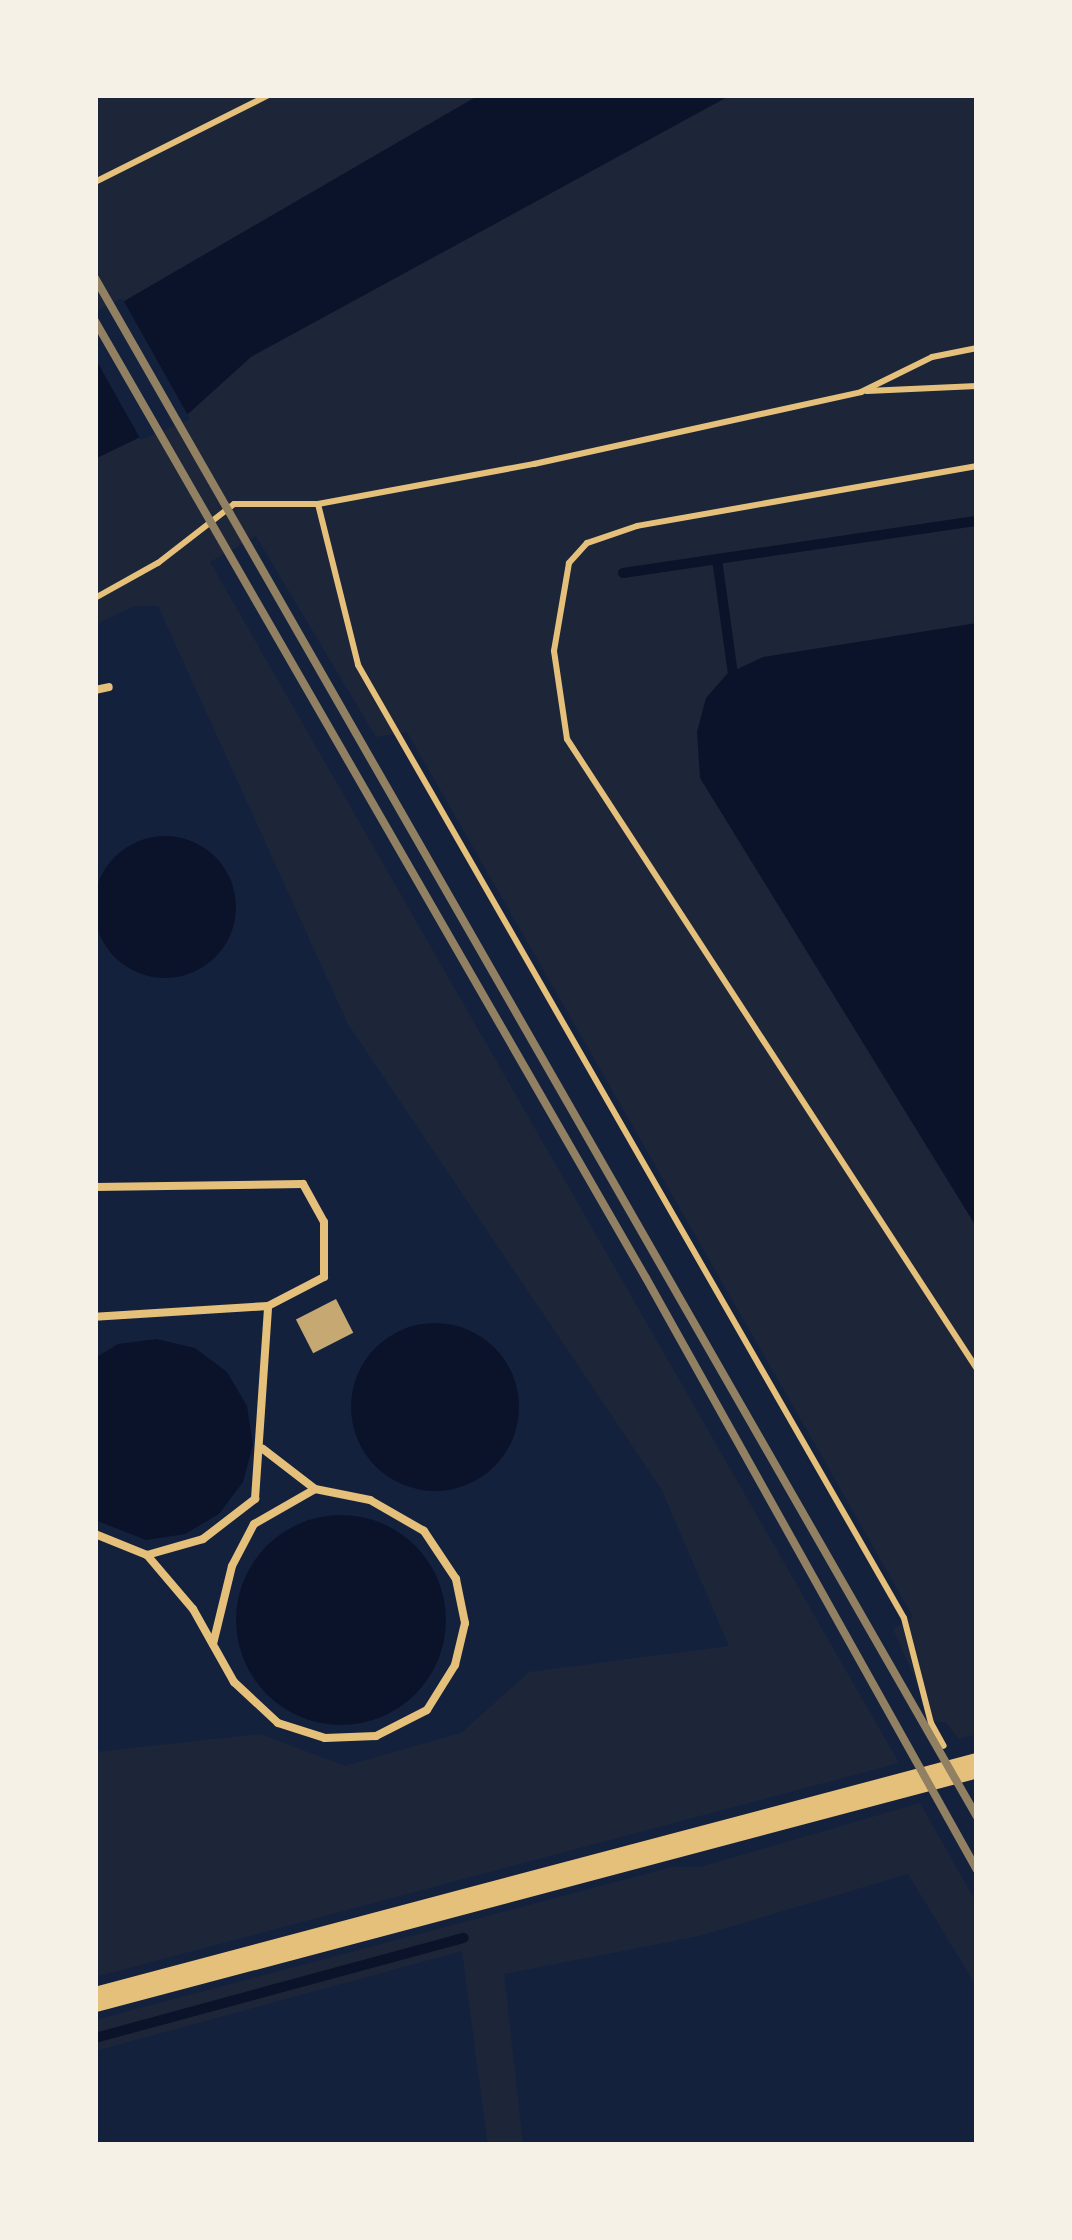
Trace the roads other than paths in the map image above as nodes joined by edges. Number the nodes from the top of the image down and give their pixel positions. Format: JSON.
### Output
{"nodes":[{"id":1,"x":109,"y":687,"type":"dead end"},
{"id":2,"x":95,"y":690,"type":"edge"},
{"id":3,"x":95,"y":1187,"type":"edge"},
{"id":4,"x":268,"y":1306,"type":"junction"},
{"id":5,"x":95,"y":1317,"type":"edge"},
{"id":6,"x":263,"y":1449,"type":"junction"},
{"id":7,"x":315,"y":1489,"type":"junction"},
{"id":8,"x":95,"y":1534,"type":"edge"},
{"id":9,"x":147,"y":1554,"type":"junction"},
{"id":10,"x":212,"y":1644,"type":"junction"},
{"id":11,"x":977,"y":1765,"type":"edge"},
{"id":12,"x":95,"y":1999,"type":"edge"}],
"edges":[{"from":1,"to":2,"type":"lane"},
{"from":3,"to":4,"type":"lane"},
{"from":4,"to":5,"type":"lane"},
{"from":4,"to":6,"type":"lane"},
{"from":6,"to":7,"type":"lane"},
{"from":6,"to":9,"type":"lane"},
{"from":7,"to":10,"type":"lane"},
{"from":7,"to":10,"type":"lane"},
{"from":8,"to":9,"type":"lane"},
{"from":9,"to":10,"type":"lane"},
{"from":11,"to":12,"type":"main road"}]}
